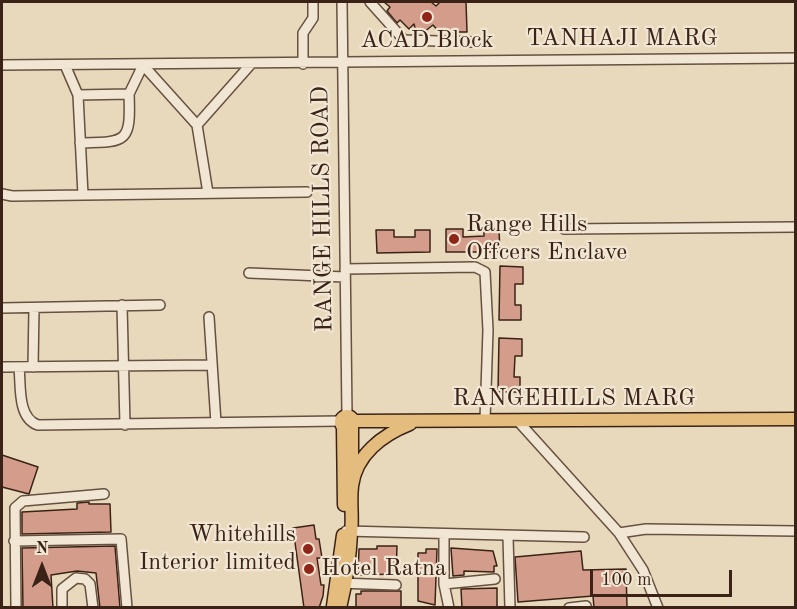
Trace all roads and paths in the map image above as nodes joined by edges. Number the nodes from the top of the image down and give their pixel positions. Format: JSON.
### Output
{"nodes":[{"id":1,"x":313,"y":2,"type":"edge"},
{"id":2,"x":342,"y":2,"type":"edge"},
{"id":3,"x":370,"y":2,"type":"edge"},
{"id":4,"x":474,"y":42,"type":"dead end"},
{"id":5,"x":795,"y":57,"type":"edge"},
{"id":6,"x":342,"y":60,"type":"junction"},
{"id":7,"x":144,"y":64,"type":"junction"},
{"id":8,"x":251,"y":64,"type":"junction"},
{"id":9,"x":303,"y":64,"type":"junction"},
{"id":10,"x":2,"y":65,"type":"edge"},
{"id":11,"x":65,"y":65,"type":"junction"},
{"id":12,"x":129,"y":94,"type":"junction"},
{"id":13,"x":78,"y":95,"type":"junction"},
{"id":14,"x":197,"y":125,"type":"junction"},
{"id":15,"x":80,"y":142,"type":"junction"},
{"id":16,"x":307,"y":192,"type":"dead end"},
{"id":17,"x":208,"y":193,"type":"junction"},
{"id":18,"x":2,"y":194,"type":"edge"},
{"id":19,"x":83,"y":195,"type":"junction"},
{"id":20,"x":795,"y":227,"type":"edge"},
{"id":21,"x":564,"y":229,"type":"dead end"},
{"id":22,"x":249,"y":273,"type":"dead end"},
{"id":23,"x":345,"y":273,"type":"junction"},
{"id":24,"x":160,"y":304,"type":"dead end"},
{"id":25,"x":122,"y":305,"type":"junction"},
{"id":26,"x":2,"y":308,"type":"edge"},
{"id":27,"x":34,"y":308,"type":"junction"},
{"id":28,"x":209,"y":318,"type":"dead end"},
{"id":29,"x":212,"y":365,"type":"junction"},
{"id":30,"x":124,"y":366,"type":"junction"},
{"id":31,"x":2,"y":367,"type":"edge"},
{"id":32,"x":19,"y":367,"type":"junction"},
{"id":33,"x":33,"y":367,"type":"junction"},
{"id":34,"x":795,"y":418,"type":"edge"},
{"id":35,"x":485,"y":420,"type":"junction"},
{"id":36,"x":517,"y":420,"type":"junction"},
{"id":37,"x":419,"y":421,"type":"junction"},
{"id":38,"x":216,"y":423,"type":"junction"},
{"id":39,"x":347,"y":423,"type":"junction"},
{"id":40,"x":125,"y":425,"type":"junction"},
{"id":41,"x":352,"y":485,"type":"junction"},
{"id":42,"x":104,"y":494,"type":"dead end"},
{"id":43,"x":348,"y":531,"type":"junction"},
{"id":44,"x":795,"y":531,"type":"edge"},
{"id":45,"x":619,"y":533,"type":"junction"},
{"id":46,"x":444,"y":534,"type":"junction"},
{"id":47,"x":508,"y":537,"type":"junction"},
{"id":48,"x":584,"y":537,"type":"dead end"},
{"id":49,"x":14,"y":541,"type":"junction"},
{"id":50,"x":495,"y":579,"type":"dead end"},
{"id":51,"x":342,"y":583,"type":"junction"},
{"id":52,"x":444,"y":584,"type":"junction"},
{"id":53,"x":396,"y":585,"type":"dead end"},
{"id":54,"x":586,"y":606,"type":"dead end"},
{"id":55,"x":16,"y":608,"type":"edge"},
{"id":56,"x":62,"y":608,"type":"edge"},
{"id":57,"x":93,"y":608,"type":"edge"},
{"id":58,"x":127,"y":608,"type":"edge"},
{"id":59,"x":332,"y":608,"type":"edge"},
{"id":60,"x":340,"y":608,"type":"edge"},
{"id":61,"x":449,"y":608,"type":"edge"},
{"id":62,"x":510,"y":608,"type":"edge"},
{"id":63,"x":569,"y":608,"type":"edge"},
{"id":64,"x":658,"y":608,"type":"edge"}],
"edges":[{"from":1,"to":9,"type":"street"},
{"from":2,"to":6,"type":"street","name":"RANGE HILLS ROAD"},
{"from":3,"to":4,"type":"street"},
{"from":5,"to":6,"type":"street","name":"TANHAJI MARG"},
{"from":6,"to":9,"type":"street","name":"TANHAJI MARG"},
{"from":6,"to":23,"type":"street","name":"RANGE HILLS ROAD"},
{"from":7,"to":8,"type":"street","name":"TANHAJI MARG"},
{"from":7,"to":11,"type":"street","name":"TANHAJI MARG"},
{"from":7,"to":12,"type":"street"},
{"from":7,"to":14,"type":"street"},
{"from":8,"to":9,"type":"street","name":"TANHAJI MARG"},
{"from":8,"to":14,"type":"street"},
{"from":10,"to":11,"type":"street","name":"TANHAJI MARG"},
{"from":11,"to":13,"type":"street"},
{"from":12,"to":13,"type":"street"},
{"from":12,"to":15,"type":"street"},
{"from":13,"to":15,"type":"street"},
{"from":14,"to":17,"type":"street"},
{"from":15,"to":19,"type":"street"},
{"from":16,"to":17,"type":"street"},
{"from":17,"to":19,"type":"street"},
{"from":18,"to":19,"type":"street"},
{"from":20,"to":21,"type":"street"},
{"from":22,"to":23,"type":"street"},
{"from":23,"to":35,"type":"street"},
{"from":23,"to":39,"type":"street","name":"RANGE HILLS ROAD"},
{"from":24,"to":25,"type":"street"},
{"from":25,"to":27,"type":"street"},
{"from":25,"to":30,"type":"street"},
{"from":26,"to":27,"type":"street"},
{"from":27,"to":33,"type":"street"},
{"from":28,"to":29,"type":"street"},
{"from":29,"to":30,"type":"street"},
{"from":29,"to":38,"type":"street"},
{"from":30,"to":33,"type":"street"},
{"from":30,"to":40,"type":"street"},
{"from":31,"to":32,"type":"street"},
{"from":32,"to":33,"type":"street"},
{"from":32,"to":40,"type":"street"},
{"from":34,"to":36,"type":"main road","name":"RANGEHILLS MARG"},
{"from":35,"to":36,"type":"main road","name":"RANGEHILLS MARG"},
{"from":35,"to":37,"type":"main road","name":"RANGEHILLS MARG"},
{"from":36,"to":45,"type":"street"},
{"from":37,"to":39,"type":"main road","name":"RANGEHILLS MARG"},
{"from":37,"to":41,"type":"main road"},
{"from":38,"to":39,"type":"street"},
{"from":38,"to":40,"type":"street"},
{"from":39,"to":41,"type":"main road","name":"RANGE HILLS ROAD"},
{"from":39,"to":43,"type":"main road"},
{"from":41,"to":43,"type":"main road","name":"RANGE HILLS ROAD"},
{"from":42,"to":49,"type":"street"},
{"from":43,"to":46,"type":"street"},
{"from":43,"to":51,"type":"main road"},
{"from":44,"to":45,"type":"street"},
{"from":45,"to":64,"type":"street"},
{"from":46,"to":47,"type":"street"},
{"from":46,"to":52,"type":"street"},
{"from":47,"to":48,"type":"street"},
{"from":47,"to":62,"type":"street"},
{"from":49,"to":55,"type":"street"},
{"from":49,"to":58,"type":"street"},
{"from":50,"to":52,"type":"street"},
{"from":51,"to":53,"type":"street"},
{"from":51,"to":59,"type":"main road"},
{"from":51,"to":60,"type":"main road"},
{"from":52,"to":61,"type":"street"},
{"from":54,"to":63,"type":"street"},
{"from":56,"to":57,"type":"street"}]}
